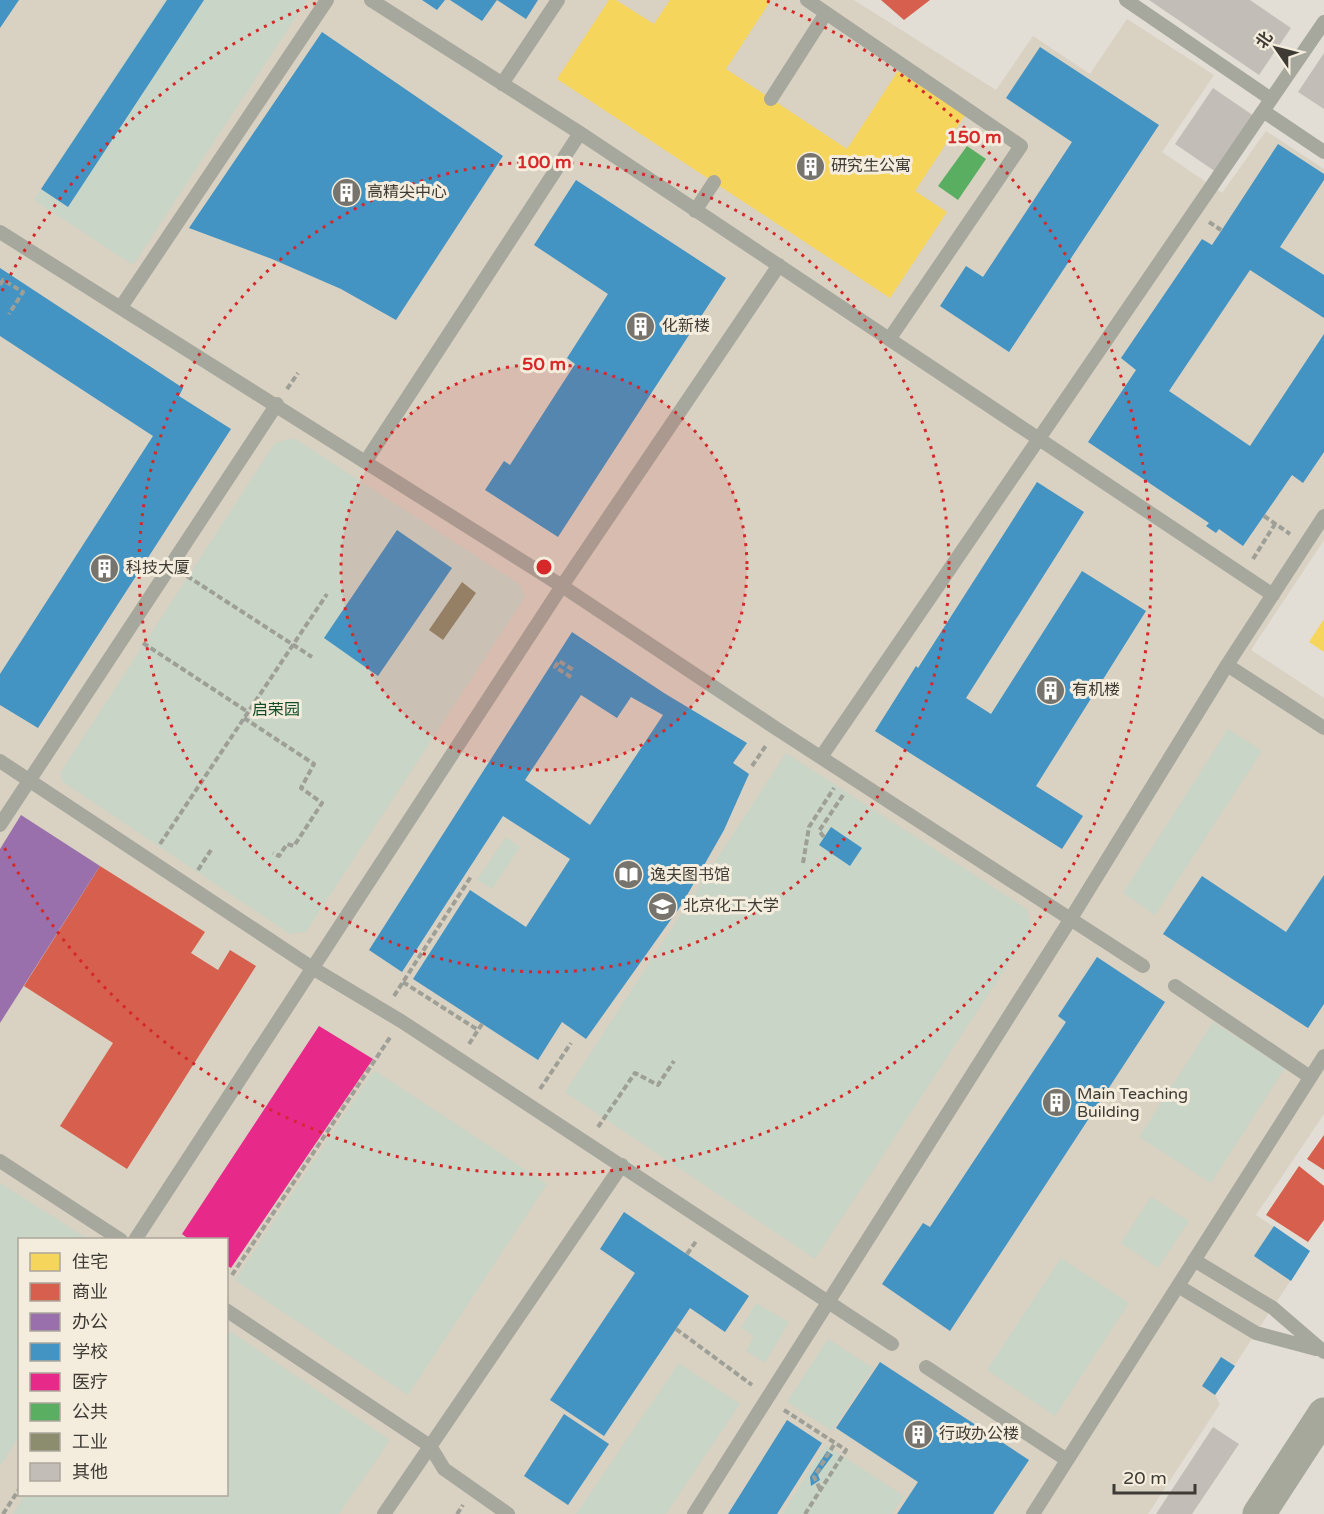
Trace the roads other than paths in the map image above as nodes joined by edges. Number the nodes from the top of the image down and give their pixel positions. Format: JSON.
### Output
{"nodes":[{"id":1,"x":327,"y":0,"type":"edge"},
{"id":2,"x":371,"y":0,"type":"edge"},
{"id":3,"x":558,"y":0,"type":"edge"},
{"id":4,"x":807,"y":0,"type":"edge"},
{"id":5,"x":1126,"y":0,"type":"edge"},
{"id":6,"x":826,"y":13,"type":"junction"},
{"id":7,"x":1324,"y":22,"type":"edge"},
{"id":8,"x":502,"y":84,"type":"junction"},
{"id":9,"x":771,"y":99,"type":"dead end"},
{"id":10,"x":1271,"y":99,"type":"junction"},
{"id":11,"x":1263,"y":111,"type":"junction"},
{"id":12,"x":580,"y":133,"type":"junction"},
{"id":13,"x":1324,"y":152,"type":"edge"},
{"id":14,"x":714,"y":182,"type":"dead end"},
{"id":15,"x":695,"y":211,"type":"junction"},
{"id":16,"x":0,"y":231,"type":"edge"},
{"id":17,"x":779,"y":265,"type":"junction"},
{"id":18,"x":122,"y":308,"type":"junction"},
{"id":19,"x":890,"y":338,"type":"junction"},
{"id":20,"x":277,"y":404,"type":"junction"},
{"id":21,"x":1038,"y":439,"type":"junction"},
{"id":22,"x":366,"y":461,"type":"junction"},
{"id":23,"x":1324,"y":516,"type":"edge"},
{"id":24,"x":562,"y":586,"type":"junction"},
{"id":25,"x":1273,"y":595,"type":"junction"},
{"id":26,"x":1227,"y":665,"type":"junction"},
{"id":27,"x":1324,"y":728,"type":"edge"},
{"id":28,"x":821,"y":757,"type":"junction"},
{"id":29,"x":0,"y":761,"type":"edge"},
{"id":30,"x":30,"y":780,"type":"junction"},
{"id":31,"x":0,"y":825,"type":"edge"},
{"id":32,"x":1070,"y":920,"type":"junction"},
{"id":33,"x":1143,"y":966,"type":"dead end"},
{"id":34,"x":314,"y":969,"type":"junction"},
{"id":35,"x":1176,"y":986,"type":"dead end"},
{"id":36,"x":1324,"y":1056,"type":"edge"},
{"id":37,"x":1310,"y":1077,"type":"junction"},
{"id":38,"x":0,"y":1161,"type":"edge"},
{"id":39,"x":622,"y":1165,"type":"junction"},
{"id":40,"x":120,"y":1238,"type":"edge"},
{"id":41,"x":136,"y":1238,"type":"edge"},
{"id":42,"x":1194,"y":1260,"type":"junction"},
{"id":43,"x":1178,"y":1286,"type":"junction"},
{"id":44,"x":827,"y":1301,"type":"junction"},
{"id":45,"x":228,"y":1311,"type":"edge"},
{"id":46,"x":892,"y":1344,"type":"dead end"},
{"id":47,"x":1321,"y":1351,"type":"edge"},
{"id":48,"x":926,"y":1367,"type":"dead end"},
{"id":49,"x":1324,"y":1414,"type":"edge"},
{"id":50,"x":430,"y":1446,"type":"junction"},
{"id":51,"x":1067,"y":1460,"type":"junction"},
{"id":52,"x":384,"y":1514,"type":"edge"},
{"id":53,"x":508,"y":1514,"type":"edge"},
{"id":54,"x":694,"y":1514,"type":"edge"},
{"id":55,"x":1033,"y":1514,"type":"edge"},
{"id":56,"x":1259,"y":1514,"type":"edge"}],
"edges":[{"from":1,"to":18,"type":"lane"},
{"from":2,"to":8,"type":"lane"},
{"from":3,"to":8,"type":"lane"},
{"from":4,"to":6,"type":"lane"},
{"from":5,"to":10,"type":"lane"},
{"from":6,"to":9,"type":"lane"},
{"from":6,"to":19,"type":"lane"},
{"from":7,"to":10,"type":"lane"},
{"from":8,"to":12,"type":"lane"},
{"from":10,"to":11,"type":"lane"},
{"from":11,"to":13,"type":"lane"},
{"from":11,"to":21,"type":"lane"},
{"from":12,"to":15,"type":"lane"},
{"from":12,"to":22,"type":"lane"},
{"from":14,"to":15,"type":"lane"},
{"from":15,"to":17,"type":"lane"},
{"from":16,"to":18,"type":"lane"},
{"from":17,"to":19,"type":"lane"},
{"from":17,"to":24,"type":"lane"},
{"from":18,"to":20,"type":"lane"},
{"from":19,"to":21,"type":"lane"},
{"from":20,"to":22,"type":"lane"},
{"from":20,"to":30,"type":"lane"},
{"from":21,"to":25,"type":"lane"},
{"from":21,"to":28,"type":"lane"},
{"from":22,"to":24,"type":"lane"},
{"from":23,"to":25,"type":"lane"},
{"from":24,"to":28,"type":"lane"},
{"from":24,"to":34,"type":"lane"},
{"from":25,"to":26,"type":"lane"},
{"from":26,"to":27,"type":"lane"},
{"from":26,"to":32,"type":"lane"},
{"from":28,"to":32,"type":"lane"},
{"from":29,"to":30,"type":"lane"},
{"from":30,"to":31,"type":"lane"},
{"from":30,"to":34,"type":"lane"},
{"from":32,"to":33,"type":"lane"},
{"from":32,"to":44,"type":"lane"},
{"from":34,"to":39,"type":"lane"},
{"from":34,"to":41,"type":"lane"},
{"from":35,"to":37,"type":"lane"},
{"from":36,"to":37,"type":"lane"},
{"from":37,"to":42,"type":"lane"},
{"from":38,"to":40,"type":"lane"},
{"from":39,"to":44,"type":"lane"},
{"from":39,"to":50,"type":"lane"},
{"from":42,"to":43,"type":"lane"},
{"from":42,"to":47,"type":"lane"},
{"from":43,"to":47,"type":"lane"},
{"from":43,"to":51,"type":"lane"},
{"from":44,"to":46,"type":"lane"},
{"from":44,"to":54,"type":"lane"},
{"from":45,"to":50,"type":"lane"},
{"from":48,"to":51,"type":"lane"},
{"from":49,"to":56,"type":"street"},
{"from":50,"to":52,"type":"lane"},
{"from":50,"to":53,"type":"lane"},
{"from":51,"to":55,"type":"lane"}]}
